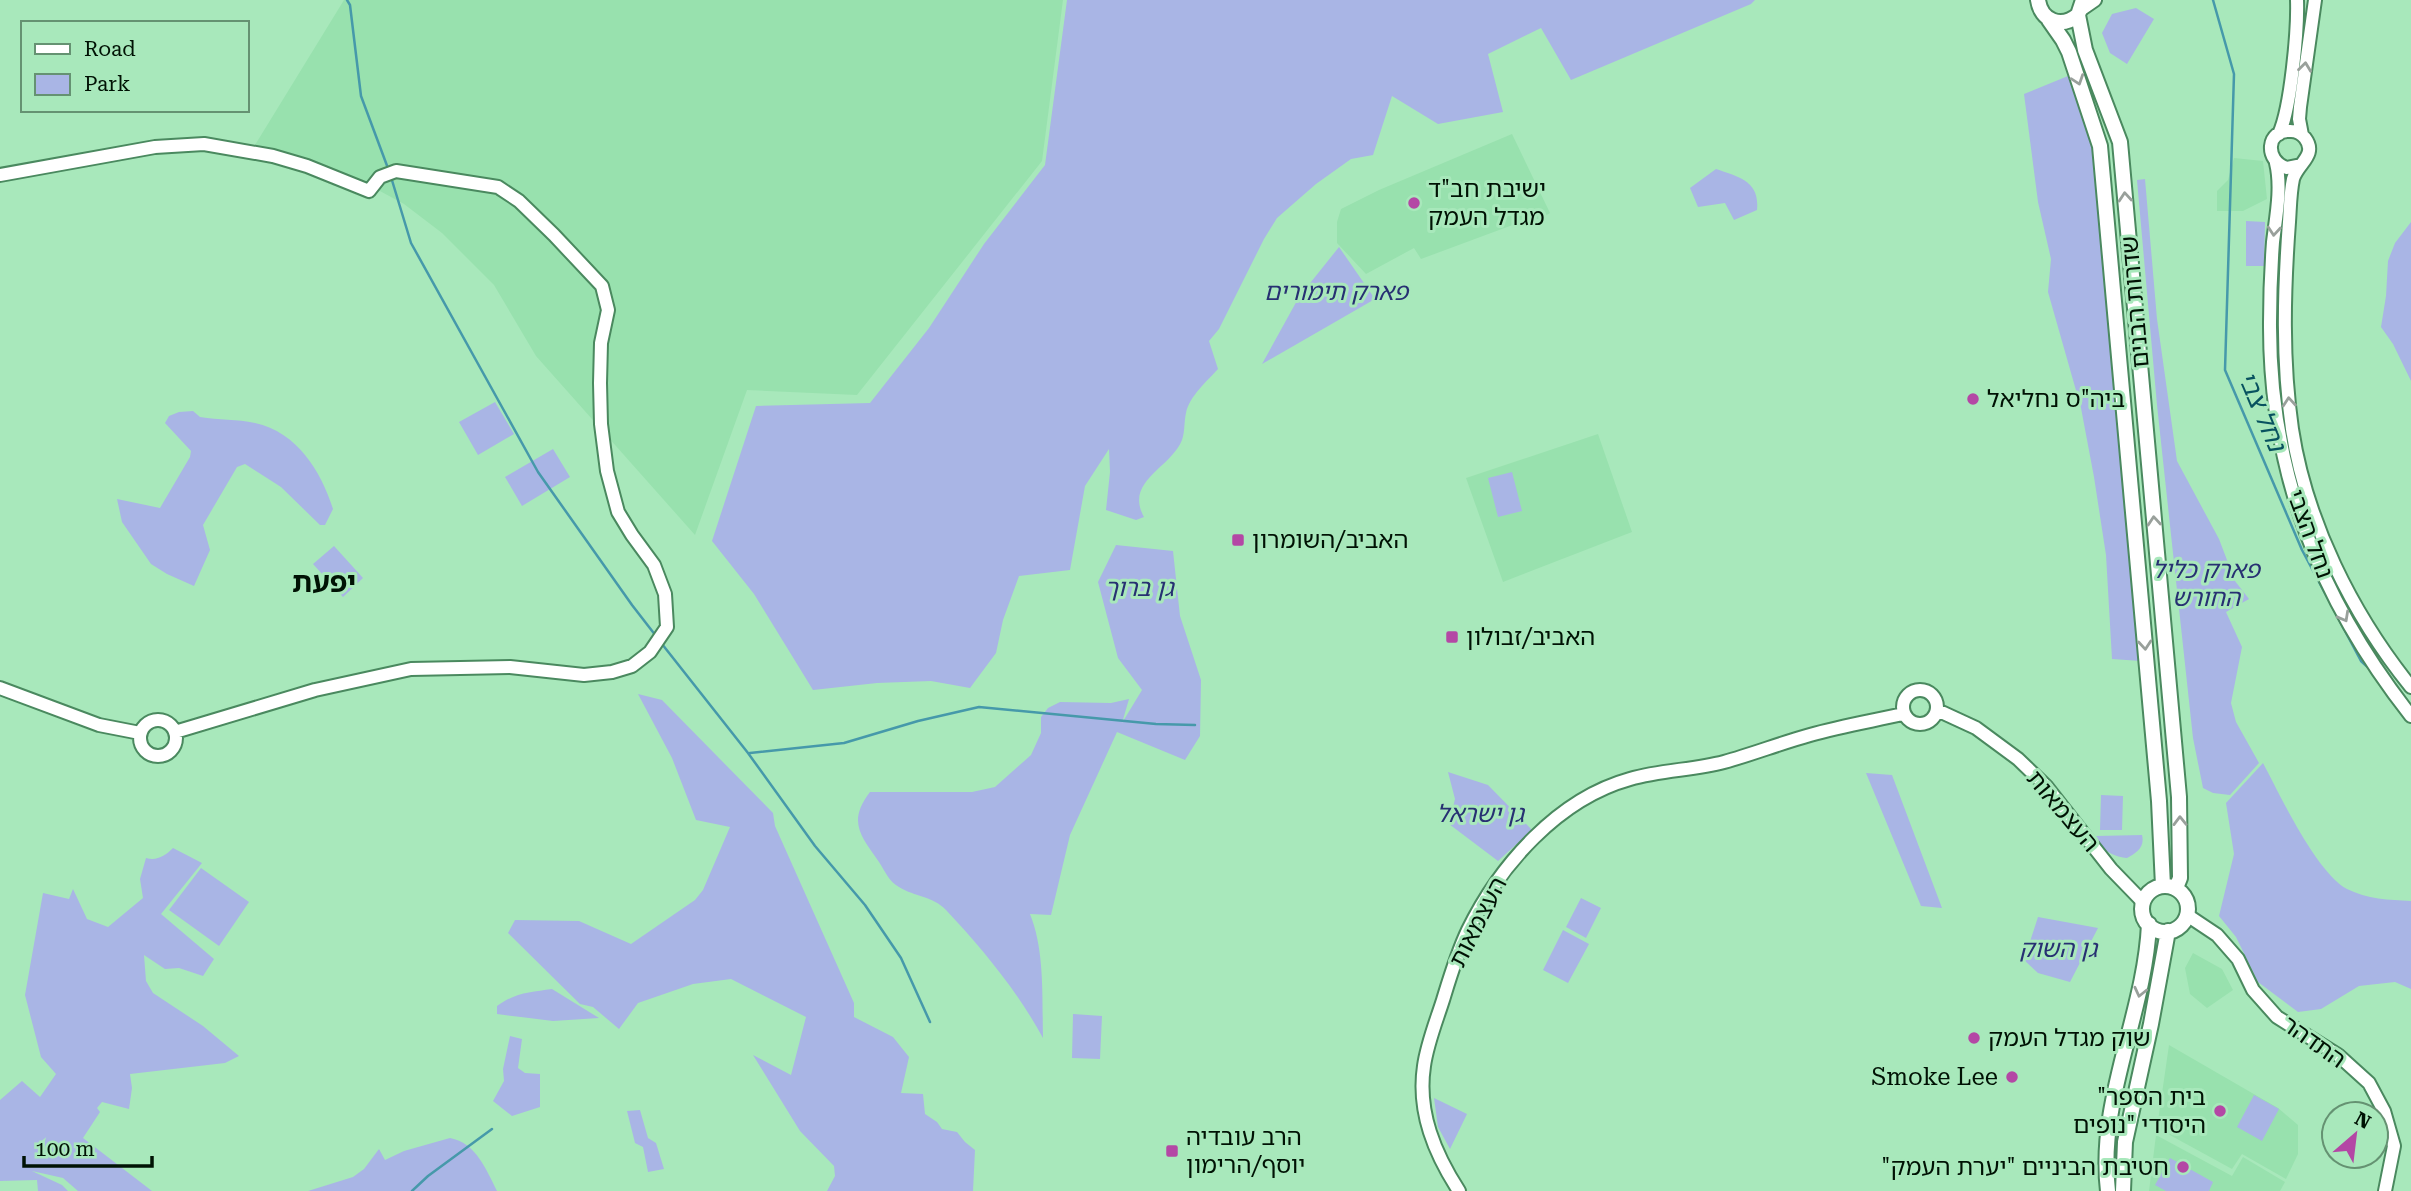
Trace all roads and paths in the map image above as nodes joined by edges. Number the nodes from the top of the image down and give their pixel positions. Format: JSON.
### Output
{"nodes":[{"id":1,"x":2038,"y":0,"type":"edge"},
{"id":2,"x":2095,"y":0,"type":"edge"},
{"id":3,"x":2290,"y":0,"type":"edge"},
{"id":4,"x":2297,"y":0,"type":"edge"},
{"id":5,"x":2315,"y":0,"type":"edge"},
{"id":6,"x":2081,"y":8,"type":"edge"},
{"id":7,"x":2049,"y":20,"type":"junction"},
{"id":8,"x":2296,"y":25,"type":"junction"},
{"id":9,"x":2279,"y":134,"type":"junction"},
{"id":10,"x":2302,"y":135,"type":"junction"},
{"id":11,"x":2276,"y":163,"type":"junction"},
{"id":12,"x":2301,"y":165,"type":"junction"},
{"id":13,"x":0,"y":175,"type":"edge"},
{"id":14,"x":2411,"y":687,"type":"edge"},
{"id":15,"x":0,"y":688,"type":"edge"},
{"id":16,"x":1937,"y":710,"type":"junction"},
{"id":17,"x":1903,"y":714,"type":"junction"},
{"id":18,"x":2411,"y":716,"type":"edge"},
{"id":19,"x":140,"y":733,"type":"junction"},
{"id":20,"x":175,"y":733,"type":"junction"},
{"id":21,"x":2169,"y":887,"type":"junction"},
{"id":22,"x":2143,"y":902,"type":"junction"},
{"id":23,"x":2187,"y":915,"type":"junction"},
{"id":24,"x":2149,"y":924,"type":"junction"},
{"id":25,"x":2168,"y":931,"type":"junction"},
{"id":26,"x":1459,"y":1191,"type":"edge"},
{"id":27,"x":2108,"y":1191,"type":"edge"},
{"id":28,"x":2123,"y":1191,"type":"edge"},
{"id":29,"x":2385,"y":1191,"type":"edge"}],
"edges":[{"from":1,"to":7,"type":"main road","name":"שדרות הבנים"},
{"from":2,"to":6,"type":"street"},
{"from":3,"to":8,"type":"street"},
{"from":4,"to":8,"type":"street"},
{"from":10,"to":5,"type":"street","one_way":true},
{"from":6,"to":7,"type":"main road"},
{"from":21,"to":6,"type":"main road","name":"שדרות הבנים","one_way":true},
{"from":7,"to":21,"type":"main road","name":"שדרות הבנים","one_way":true},
{"from":8,"to":9,"type":"street"},
{"from":9,"to":10,"type":"street"},
{"from":9,"to":11,"type":"street"},
{"from":10,"to":12,"type":"street"},
{"from":11,"to":12,"type":"street"},
{"from":11,"to":18,"type":"street","name":"נחל הצבי","one_way":true},
{"from":14,"to":12,"type":"street","name":"נחל הצבי","one_way":true},
{"from":13,"to":20,"type":"street"},
{"from":15,"to":19,"type":"street"},
{"from":16,"to":17,"type":"street"},
{"from":16,"to":17,"type":"street"},
{"from":16,"to":22,"type":"street","name":"העצמאות"},
{"from":17,"to":26,"type":"street","name":"העצמאות"},
{"from":19,"to":20,"type":"street"},
{"from":19,"to":20,"type":"street"},
{"from":21,"to":22,"type":"main road"},
{"from":21,"to":23,"type":"main road"},
{"from":22,"to":24,"type":"main road"},
{"from":23,"to":25,"type":"main road"},
{"from":23,"to":29,"type":"street","name":"התדהר"},
{"from":24,"to":25,"type":"main road"},
{"from":24,"to":27,"type":"main road","one_way":true},
{"from":25,"to":28,"type":"main road"}]}
